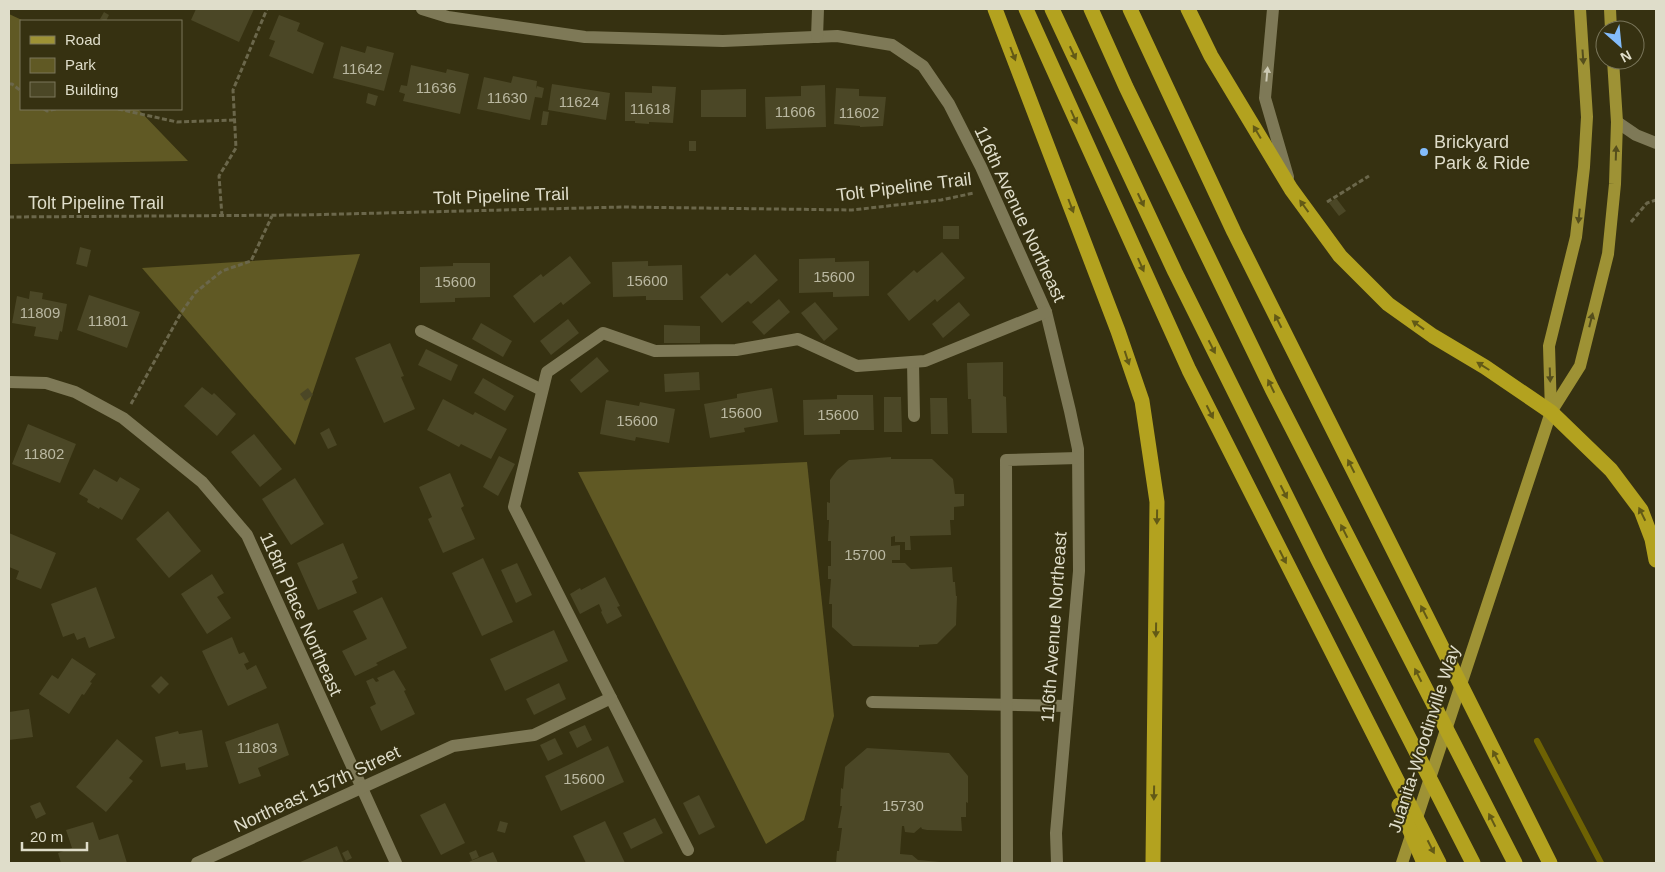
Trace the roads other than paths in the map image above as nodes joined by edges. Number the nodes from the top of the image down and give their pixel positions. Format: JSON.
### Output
{"nodes":[{"id":1,"x":422,"y":9,"type":"edge"},
{"id":2,"x":818,"y":9,"type":"edge"},
{"id":3,"x":996,"y":9,"type":"edge"},
{"id":4,"x":1026,"y":9,"type":"edge"},
{"id":5,"x":1052,"y":9,"type":"edge"},
{"id":6,"x":1091,"y":9,"type":"edge"},
{"id":7,"x":1130,"y":9,"type":"edge"},
{"id":8,"x":1188,"y":9,"type":"edge"},
{"id":9,"x":1274,"y":9,"type":"edge"},
{"id":10,"x":1580,"y":9,"type":"edge"},
{"id":11,"x":449,"y":13,"type":"edge"},
{"id":12,"x":817,"y":37,"type":"junction"},
{"id":13,"x":1614,"y":70,"type":"edge"},
{"id":14,"x":1617,"y":122,"type":"junction"},
{"id":15,"x":1656,"y":143,"type":"edge"},
{"id":16,"x":1291,"y":189,"type":"junction"},
{"id":17,"x":1046,"y":312,"type":"junction"},
{"id":18,"x":421,"y":331,"type":"dead end"},
{"id":19,"x":913,"y":362,"type":"junction"},
{"id":20,"x":9,"y":382,"type":"edge"},
{"id":21,"x":542,"y":390,"type":"junction"},
{"id":22,"x":1551,"y":412,"type":"junction"},
{"id":23,"x":914,"y":416,"type":"dead end"},
{"id":24,"x":1078,"y":458,"type":"junction"},
{"id":25,"x":1656,"y":560,"type":"edge"},
{"id":26,"x":1345,"y":680,"type":"junction"},
{"id":27,"x":611,"y":698,"type":"junction"},
{"id":28,"x":872,"y":702,"type":"dead end"},
{"id":29,"x":1007,"y":705,"type":"junction"},
{"id":30,"x":1067,"y":706,"type":"junction"},
{"id":31,"x":361,"y":788,"type":"junction"},
{"id":32,"x":688,"y":850,"type":"dead end"},
{"id":33,"x":197,"y":863,"type":"edge"},
{"id":34,"x":396,"y":863,"type":"edge"},
{"id":35,"x":1007,"y":863,"type":"edge"},
{"id":36,"x":1057,"y":863,"type":"edge"},
{"id":37,"x":1153,"y":863,"type":"edge"},
{"id":38,"x":1402,"y":863,"type":"edge"},
{"id":39,"x":1424,"y":863,"type":"edge"},
{"id":40,"x":1440,"y":863,"type":"edge"},
{"id":41,"x":1473,"y":863,"type":"edge"},
{"id":42,"x":1515,"y":863,"type":"edge"},
{"id":43,"x":1550,"y":863,"type":"edge"}],
"edges":[{"from":1,"to":11,"type":"street"},
{"from":2,"to":12,"type":"street"},
{"from":3,"to":37,"type":"highway","one_way":true},
{"from":4,"to":26,"type":"highway","one_way":true},
{"from":5,"to":41,"type":"highway","one_way":true},
{"from":42,"to":6,"type":"highway","one_way":true},
{"from":43,"to":7,"type":"highway","one_way":true},
{"from":16,"to":8,"type":"highway","one_way":true},
{"from":16,"to":9,"type":"street","one_way":true},
{"from":10,"to":22,"type":"main road","one_way":true},
{"from":11,"to":12,"type":"street"},
{"from":12,"to":17,"type":"street","name":"116th Avenue Northeast"},
{"from":13,"to":14,"type":"main road"},
{"from":14,"to":15,"type":"street"},
{"from":22,"to":14,"type":"main road","one_way":true},
{"from":22,"to":16,"type":"highway","one_way":true},
{"from":17,"to":19,"type":"street"},
{"from":17,"to":24,"type":"street","name":"116th Avenue Northeast"},
{"from":18,"to":21,"type":"street"},
{"from":19,"to":21,"type":"street"},
{"from":19,"to":23,"type":"street"},
{"from":20,"to":31,"type":"street","name":"118th Place Northeast"},
{"from":21,"to":27,"type":"street"},
{"from":25,"to":22,"type":"highway","one_way":true},
{"from":22,"to":38,"type":"main road","name":"Juanita-Woodinville Way"},
{"from":24,"to":29,"type":"street"},
{"from":24,"to":30,"type":"street","name":"116th Avenue Northeast"},
{"from":26,"to":39,"type":"highway"},
{"from":26,"to":40,"type":"highway","one_way":true},
{"from":27,"to":31,"type":"street","name":"Northeast 157th Street"},
{"from":27,"to":32,"type":"street"},
{"from":28,"to":29,"type":"street"},
{"from":29,"to":30,"type":"street"},
{"from":29,"to":35,"type":"street"},
{"from":30,"to":36,"type":"street","name":"116th Avenue Northeast"},
{"from":31,"to":33,"type":"street","name":"Northeast 157th Street"},
{"from":31,"to":34,"type":"street","name":"118th Place Northeast"}]}
